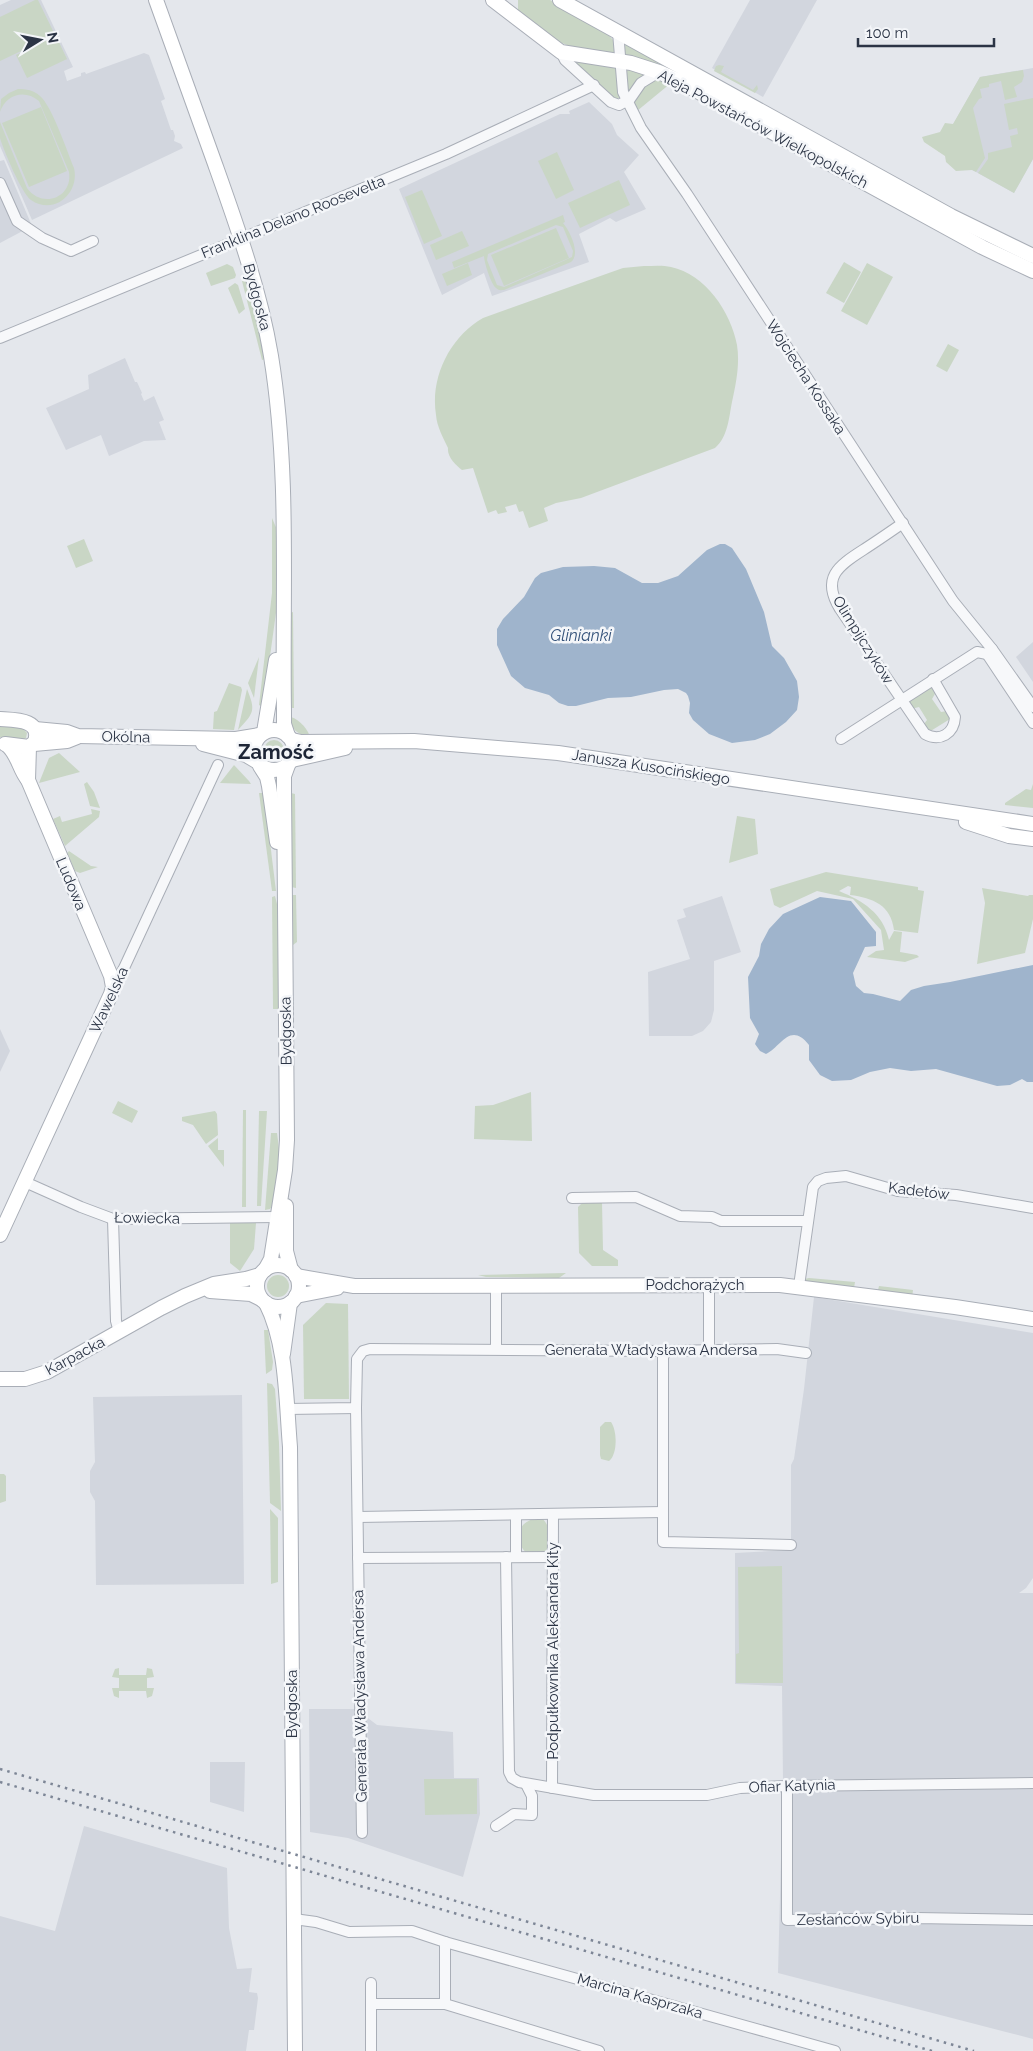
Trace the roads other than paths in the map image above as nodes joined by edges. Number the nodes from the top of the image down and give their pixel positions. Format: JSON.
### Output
{"nodes":[{"id":1,"x":156,"y":0,"type":"edge"},
{"id":2,"x":493,"y":0,"type":"edge"},
{"id":3,"x":560,"y":0,"type":"edge"},
{"id":4,"x":511,"y":7,"type":"edge"},
{"id":5,"x":618,"y":32,"type":"junction"},
{"id":6,"x":561,"y":52,"type":"junction"},
{"id":7,"x":620,"y":62,"type":"junction"},
{"id":8,"x":659,"y":72,"type":"junction"},
{"id":9,"x":589,"y":87,"type":"junction"},
{"id":10,"x":627,"y":101,"type":"junction"},
{"id":11,"x":0,"y":183,"type":"edge"},
{"id":12,"x":241,"y":238,"type":"junction"},
{"id":13,"x":93,"y":241,"type":"dead end"},
{"id":14,"x":1033,"y":256,"type":"edge"},
{"id":15,"x":1033,"y":271,"type":"edge"},
{"id":16,"x":0,"y":338,"type":"edge"},
{"id":17,"x":903,"y":524,"type":"junction"},
{"id":18,"x":282,"y":609,"type":"junction"},
{"id":19,"x":989,"y":651,"type":"junction"},
{"id":20,"x":933,"y":679,"type":"junction"},
{"id":21,"x":901,"y":700,"type":"junction"},
{"id":22,"x":1033,"y":706,"type":"edge"},
{"id":23,"x":0,"y":718,"type":"edge"},
{"id":24,"x":1033,"y":723,"type":"edge"},
{"id":25,"x":35,"y":729,"type":"junction"},
{"id":26,"x":261,"y":734,"type":"junction"},
{"id":27,"x":78,"y":736,"type":"junction"},
{"id":28,"x":290,"y":738,"type":"junction"},
{"id":29,"x":175,"y":739,"type":"junction"},
{"id":30,"x":841,"y":739,"type":"dead end"},
{"id":31,"x":367,"y":742,"type":"junction"},
{"id":32,"x":4,"y":744,"type":"edge"},
{"id":33,"x":34,"y":748,"type":"junction"},
{"id":34,"x":290,"y":762,"type":"junction"},
{"id":35,"x":258,"y":763,"type":"junction"},
{"id":36,"x":218,"y":765,"type":"dead end"},
{"id":37,"x":28,"y":780,"type":"junction"},
{"id":38,"x":932,"y":810,"type":"junction"},
{"id":39,"x":1033,"y":824,"type":"edge"},
{"id":40,"x":1033,"y":839,"type":"edge"},
{"id":41,"x":285,"y":893,"type":"junction"},
{"id":42,"x":113,"y":987,"type":"junction"},
{"id":43,"x":285,"y":1170,"type":"junction"},
{"id":44,"x":25,"y":1182,"type":"junction"},
{"id":45,"x":572,"y":1198,"type":"dead end"},
{"id":46,"x":1033,"y":1208,"type":"edge"},
{"id":47,"x":277,"y":1217,"type":"junction"},
{"id":48,"x":113,"y":1219,"type":"junction"},
{"id":49,"x":808,"y":1221,"type":"junction"},
{"id":50,"x":0,"y":1235,"type":"edge"},
{"id":51,"x":262,"y":1273,"type":"junction"},
{"id":52,"x":294,"y":1273,"type":"junction"},
{"id":53,"x":709,"y":1285,"type":"junction"},
{"id":54,"x":354,"y":1286,"type":"junction"},
{"id":55,"x":496,"y":1286,"type":"junction"},
{"id":56,"x":799,"y":1286,"type":"junction"},
{"id":57,"x":200,"y":1290,"type":"junction"},
{"id":58,"x":293,"y":1300,"type":"junction"},
{"id":59,"x":263,"y":1301,"type":"junction"},
{"id":60,"x":1033,"y":1319,"type":"edge"},
{"id":61,"x":118,"y":1332,"type":"junction"},
{"id":62,"x":496,"y":1349,"type":"junction"},
{"id":63,"x":710,"y":1350,"type":"junction"},
{"id":64,"x":665,"y":1351,"type":"junction"},
{"id":65,"x":806,"y":1353,"type":"dead end"},
{"id":66,"x":283,"y":1357,"type":"junction"},
{"id":67,"x":0,"y":1379,"type":"edge"},
{"id":68,"x":356,"y":1408,"type":"junction"},
{"id":69,"x":287,"y":1409,"type":"junction"},
{"id":70,"x":663,"y":1512,"type":"junction"},
{"id":71,"x":516,"y":1515,"type":"junction"},
{"id":72,"x":554,"y":1515,"type":"junction"},
{"id":73,"x":358,"y":1517,"type":"junction"},
{"id":74,"x":791,"y":1545,"type":"dead end"},
{"id":75,"x":511,"y":1557,"type":"junction"},
{"id":76,"x":553,"y":1557,"type":"junction"},
{"id":77,"x":358,"y":1558,"type":"junction"},
{"id":78,"x":526,"y":1784,"type":"junction"},
{"id":79,"x":1033,"y":1784,"type":"edge"},
{"id":80,"x":787,"y":1786,"type":"junction"},
{"id":81,"x":552,"y":1788,"type":"junction"},
{"id":82,"x":496,"y":1826,"type":"dead end"},
{"id":83,"x":362,"y":1833,"type":"dead end"},
{"id":84,"x":294,"y":1919,"type":"junction"},
{"id":85,"x":1033,"y":1920,"type":"edge"},
{"id":86,"x":445,"y":1942,"type":"junction"},
{"id":87,"x":371,"y":1983,"type":"dead end"},
{"id":88,"x":371,"y":2004,"type":"junction"},
{"id":89,"x":445,"y":2004,"type":"junction"},
{"id":90,"x":295,"y":2051,"type":"edge"},
{"id":91,"x":371,"y":2051,"type":"edge"},
{"id":92,"x":599,"y":2051,"type":"edge"},
{"id":93,"x":835,"y":2051,"type":"edge"}],
"edges":[{"from":1,"to":12,"type":"street","name":"Bydgoska"},
{"from":2,"to":4,"type":"street","name":"Aleja Powstańców Wielkopolskich"},
{"from":3,"to":5,"type":"street","name":"Aleja Powstańców Wielkopolskich"},
{"from":4,"to":6,"type":"street","name":"Aleja Powstańców Wielkopolskich"},
{"from":5,"to":7,"type":"street","name":"Wojciecha Kossaka"},
{"from":5,"to":14,"type":"street","name":"Aleja Powstańców Wielkopolskich"},
{"from":6,"to":7,"type":"street","name":"Aleja Powstańców Wielkopolskich"},
{"from":6,"to":9,"type":"street"},
{"from":7,"to":8,"type":"street","name":"Aleja Powstańców Wielkopolskich"},
{"from":7,"to":10,"type":"street","name":"Wojciecha Kossaka"},
{"from":8,"to":10,"type":"street"},
{"from":8,"to":15,"type":"street","name":"Aleja Powstańców Wielkopolskich"},
{"from":9,"to":10,"type":"street"},
{"from":9,"to":12,"type":"street","name":"Franklina Delano Roosevelta"},
{"from":10,"to":17,"type":"street","name":"Wojciecha Kossaka"},
{"from":11,"to":13,"type":"street"},
{"from":12,"to":16,"type":"street","name":"Franklina Delano Roosevelta"},
{"from":12,"to":18,"type":"street","name":"Bydgoska"},
{"from":17,"to":19,"type":"street","name":"Wojciecha Kossaka"},
{"from":17,"to":21,"type":"street","name":"Olimpijczyków"},
{"from":18,"to":26,"type":"street","name":"Bydgoska"},
{"from":18,"to":28,"type":"street","name":"Bydgoska"},
{"from":19,"to":20,"type":"street","name":"Olimpijczyków"},
{"from":19,"to":22,"type":"street","name":"Wojciecha Kossaka"},
{"from":19,"to":24,"type":"street","name":"Wojciecha Kossaka"},
{"from":20,"to":21,"type":"street","name":"Olimpijczyków"},
{"from":20,"to":21,"type":"street","name":"Olimpijczyków"},
{"from":21,"to":30,"type":"street","name":"Olimpijczyków"},
{"from":23,"to":25,"type":"street","name":"Okólna"},
{"from":25,"to":27,"type":"street","name":"Okólna"},
{"from":25,"to":33,"type":"street","name":"Ludowa"},
{"from":26,"to":28,"type":"street"},
{"from":26,"to":29,"type":"street","name":"Okólna"},
{"from":26,"to":35,"type":"street"},
{"from":27,"to":29,"type":"street","name":"Okólna"},
{"from":27,"to":33,"type":"street","name":"Okólna"},
{"from":28,"to":31,"type":"street","name":"Janusza Kusocińskiego"},
{"from":28,"to":34,"type":"street"},
{"from":29,"to":35,"type":"street","name":"Okólna"},
{"from":31,"to":34,"type":"street","name":"Janusza Kusocińskiego"},
{"from":31,"to":38,"type":"street","name":"Janusza Kusocińskiego"},
{"from":32,"to":33,"type":"street","name":"Okólna"},
{"from":32,"to":37,"type":"street","name":"Ludowa"},
{"from":33,"to":37,"type":"street","name":"Ludowa"},
{"from":34,"to":35,"type":"street"},
{"from":34,"to":41,"type":"street","name":"Bydgoska"},
{"from":35,"to":41,"type":"street","name":"Bydgoska"},
{"from":36,"to":42,"type":"street","name":"Wawelska"},
{"from":37,"to":42,"type":"street","name":"Ludowa"},
{"from":38,"to":39,"type":"street","name":"Janusza Kusocińskiego"},
{"from":38,"to":40,"type":"street","name":"Janusza Kusocińskiego"},
{"from":41,"to":43,"type":"street","name":"Bydgoska"},
{"from":42,"to":44,"type":"street","name":"Wawelska"},
{"from":43,"to":47,"type":"street","name":"Bydgoska"},
{"from":43,"to":52,"type":"street","name":"Bydgoska"},
{"from":44,"to":48,"type":"street","name":"Łowiecka"},
{"from":44,"to":50,"type":"street","name":"Wawelska"},
{"from":45,"to":49,"type":"street"},
{"from":46,"to":49,"type":"street","name":"Kadetów"},
{"from":47,"to":48,"type":"street","name":"Łowiecka"},
{"from":47,"to":51,"type":"street","name":"Bydgoska"},
{"from":48,"to":61,"type":"street","name":"Karpacka"},
{"from":49,"to":56,"type":"street","name":"Kadetów"},
{"from":51,"to":52,"type":"street"},
{"from":51,"to":57,"type":"street","name":"Karpacka"},
{"from":51,"to":59,"type":"street"},
{"from":52,"to":54,"type":"street","name":"Podchorążych"},
{"from":52,"to":58,"type":"street"},
{"from":53,"to":55,"type":"street","name":"Podchorążych"},
{"from":53,"to":56,"type":"street","name":"Podchorążych"},
{"from":53,"to":63,"type":"street"},
{"from":54,"to":55,"type":"street","name":"Podchorążych"},
{"from":54,"to":58,"type":"street","name":"Podchorążych"},
{"from":55,"to":62,"type":"street"},
{"from":56,"to":60,"type":"street","name":"Podchorążych"},
{"from":57,"to":59,"type":"street","name":"Karpacka"},
{"from":57,"to":61,"type":"street","name":"Karpacka"},
{"from":58,"to":59,"type":"street"},
{"from":58,"to":66,"type":"street","name":"Bydgoska"},
{"from":59,"to":66,"type":"street","name":"Bydgoska"},
{"from":61,"to":67,"type":"street","name":"Karpacka"},
{"from":62,"to":64,"type":"street","name":"Generała Władysława Andersa"},
{"from":62,"to":68,"type":"street","name":"Generała Władysława Andersa"},
{"from":63,"to":64,"type":"street","name":"Generała Władysława Andersa"},
{"from":63,"to":65,"type":"street","name":"Generała Władysława Andersa"},
{"from":64,"to":70,"type":"street"},
{"from":66,"to":69,"type":"street","name":"Bydgoska"},
{"from":68,"to":69,"type":"street"},
{"from":68,"to":73,"type":"street","name":"Generała Władysława Andersa"},
{"from":69,"to":84,"type":"street","name":"Bydgoska"},
{"from":70,"to":72,"type":"street"},
{"from":70,"to":74,"type":"street"},
{"from":71,"to":72,"type":"street"},
{"from":71,"to":73,"type":"street"},
{"from":71,"to":75,"type":"street"},
{"from":72,"to":76,"type":"street","name":"Podpułkownika Aleksandra Kity"},
{"from":73,"to":77,"type":"street","name":"Generała Władysława Andersa"},
{"from":75,"to":76,"type":"street"},
{"from":75,"to":77,"type":"street"},
{"from":75,"to":78,"type":"street"},
{"from":76,"to":81,"type":"street","name":"Podpułkownika Aleksandra Kity"},
{"from":77,"to":83,"type":"street","name":"Generała Władysława Andersa"},
{"from":78,"to":81,"type":"street","name":"Ofiar Katynia"},
{"from":78,"to":82,"type":"street"},
{"from":79,"to":80,"type":"street","name":"Ofiar Katynia"},
{"from":80,"to":81,"type":"street","name":"Ofiar Katynia"},
{"from":80,"to":85,"type":"street","name":"Zesłańców Sybiru"},
{"from":84,"to":86,"type":"street","name":"Marcina Kasprzaka"},
{"from":84,"to":90,"type":"street","name":"Bydgoska"},
{"from":86,"to":89,"type":"street"},
{"from":86,"to":93,"type":"street","name":"Marcina Kasprzaka"},
{"from":87,"to":88,"type":"street"},
{"from":88,"to":89,"type":"street"},
{"from":88,"to":91,"type":"street"},
{"from":89,"to":92,"type":"street"}]}
